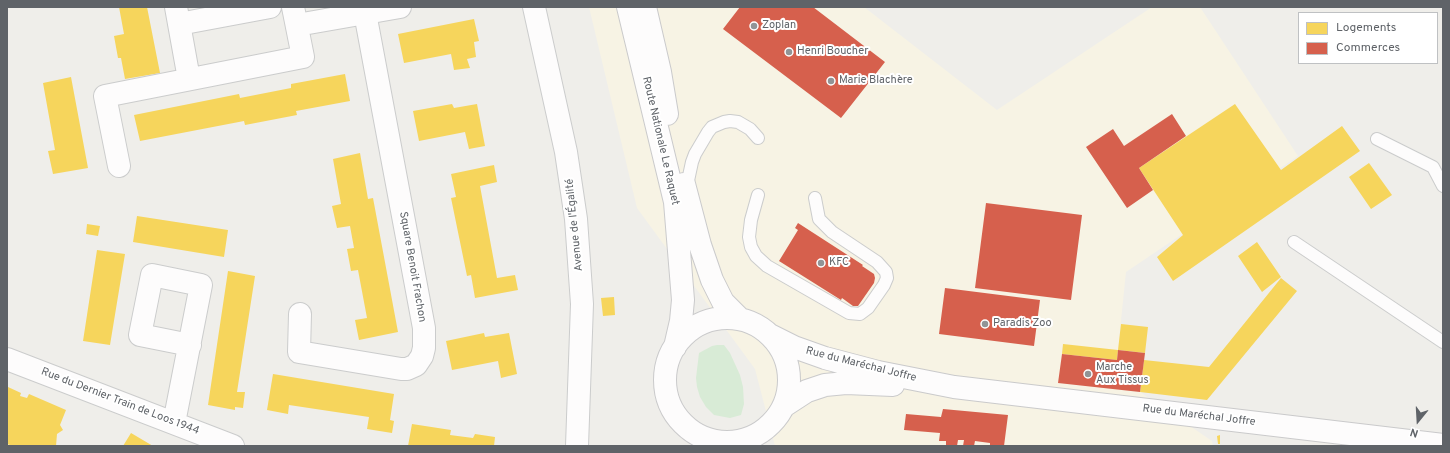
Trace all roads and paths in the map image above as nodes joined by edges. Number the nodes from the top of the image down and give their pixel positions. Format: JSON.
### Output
{"nodes":[{"id":1,"x":270,"y":7,"type":"edge"},
{"id":2,"x":400,"y":7,"type":"edge"},
{"id":3,"x":534,"y":7,"type":"edge"},
{"id":4,"x":628,"y":7,"type":"edge"},
{"id":5,"x":645,"y":7,"type":"edge"},
{"id":6,"x":365,"y":13,"type":"junction"},
{"id":7,"x":178,"y":16,"type":"edge"},
{"id":8,"x":295,"y":16,"type":"edge"},
{"id":9,"x":189,"y":79,"type":"junction"},
{"id":10,"x":758,"y":138,"type":"dead end"},
{"id":11,"x":1377,"y":138,"type":"dead end"},
{"id":12,"x":119,"y":166,"type":"dead end"},
{"id":13,"x":1443,"y":186,"type":"edge"},
{"id":14,"x":686,"y":191,"type":"junction"},
{"id":15,"x":758,"y":195,"type":"dead end"},
{"id":16,"x":815,"y":198,"type":"dead end"},
{"id":17,"x":1294,"y":242,"type":"dead end"},
{"id":18,"x":300,"y":314,"type":"dead end"},
{"id":19,"x":740,"y":319,"type":"junction"},
{"id":20,"x":770,"y":335,"type":"junction"},
{"id":21,"x":1443,"y":342,"type":"edge"},
{"id":22,"x":190,"y":345,"type":"dead end"},
{"id":23,"x":674,"y":348,"type":"junction"},
{"id":24,"x":7,"y":359,"type":"edge"},
{"id":25,"x":954,"y":387,"type":"junction"},
{"id":26,"x":780,"y":412,"type":"junction"},
{"id":27,"x":174,"y":423,"type":"junction"},
{"id":28,"x":1327,"y":431,"type":"junction"},
{"id":29,"x":706,"y":441,"type":"edge"},
{"id":30,"x":1443,"y":445,"type":"edge"},
{"id":31,"x":232,"y":446,"type":"edge"},
{"id":32,"x":577,"y":446,"type":"edge"},
{"id":33,"x":773,"y":446,"type":"edge"},
{"id":34,"x":1348,"y":446,"type":"edge"}],
"edges":[{"from":1,"to":7,"type":"street"},
{"from":2,"to":6,"type":"street"},
{"from":3,"to":32,"type":"street","name":"Avenue de l'Égalité"},
{"from":4,"to":23,"type":"street","name":"Route Nationale Le Raquet"},
{"from":5,"to":14,"type":"street","name":"Route Nationale Le Raquet"},
{"from":6,"to":8,"type":"street"},
{"from":6,"to":18,"type":"street","name":"Square Benoit Frachon"},
{"from":7,"to":9,"type":"street"},
{"from":8,"to":9,"type":"street"},
{"from":9,"to":12,"type":"street"},
{"from":10,"to":14,"type":"lane"},
{"from":11,"to":13,"type":"lane"},
{"from":14,"to":19,"type":"street","name":"Route Nationale Le Raquet"},
{"from":15,"to":16,"type":"lane"},
{"from":17,"to":21,"type":"lane"},
{"from":19,"to":20,"type":"street"},
{"from":19,"to":23,"type":"street"},
{"from":20,"to":25,"type":"street","name":"Rue du Maréchal Joffre"},
{"from":20,"to":26,"type":"street"},
{"from":22,"to":27,"type":"street"},
{"from":23,"to":29,"type":"street"},
{"from":24,"to":27,"type":"street","name":"Rue du Dernier Train de Loos 1944"},
{"from":25,"to":26,"type":"street","name":"Rue du Maréchal Joffre"},
{"from":25,"to":28,"type":"street","name":"Rue du Maréchal Joffre"},
{"from":26,"to":29,"type":"street"},
{"from":26,"to":33,"type":"street"},
{"from":27,"to":31,"type":"street","name":"Rue du Dernier Train de Loos 1944"},
{"from":28,"to":30,"type":"street","name":"Rue du Maréchal Joffre"},
{"from":28,"to":34,"type":"street"}]}
